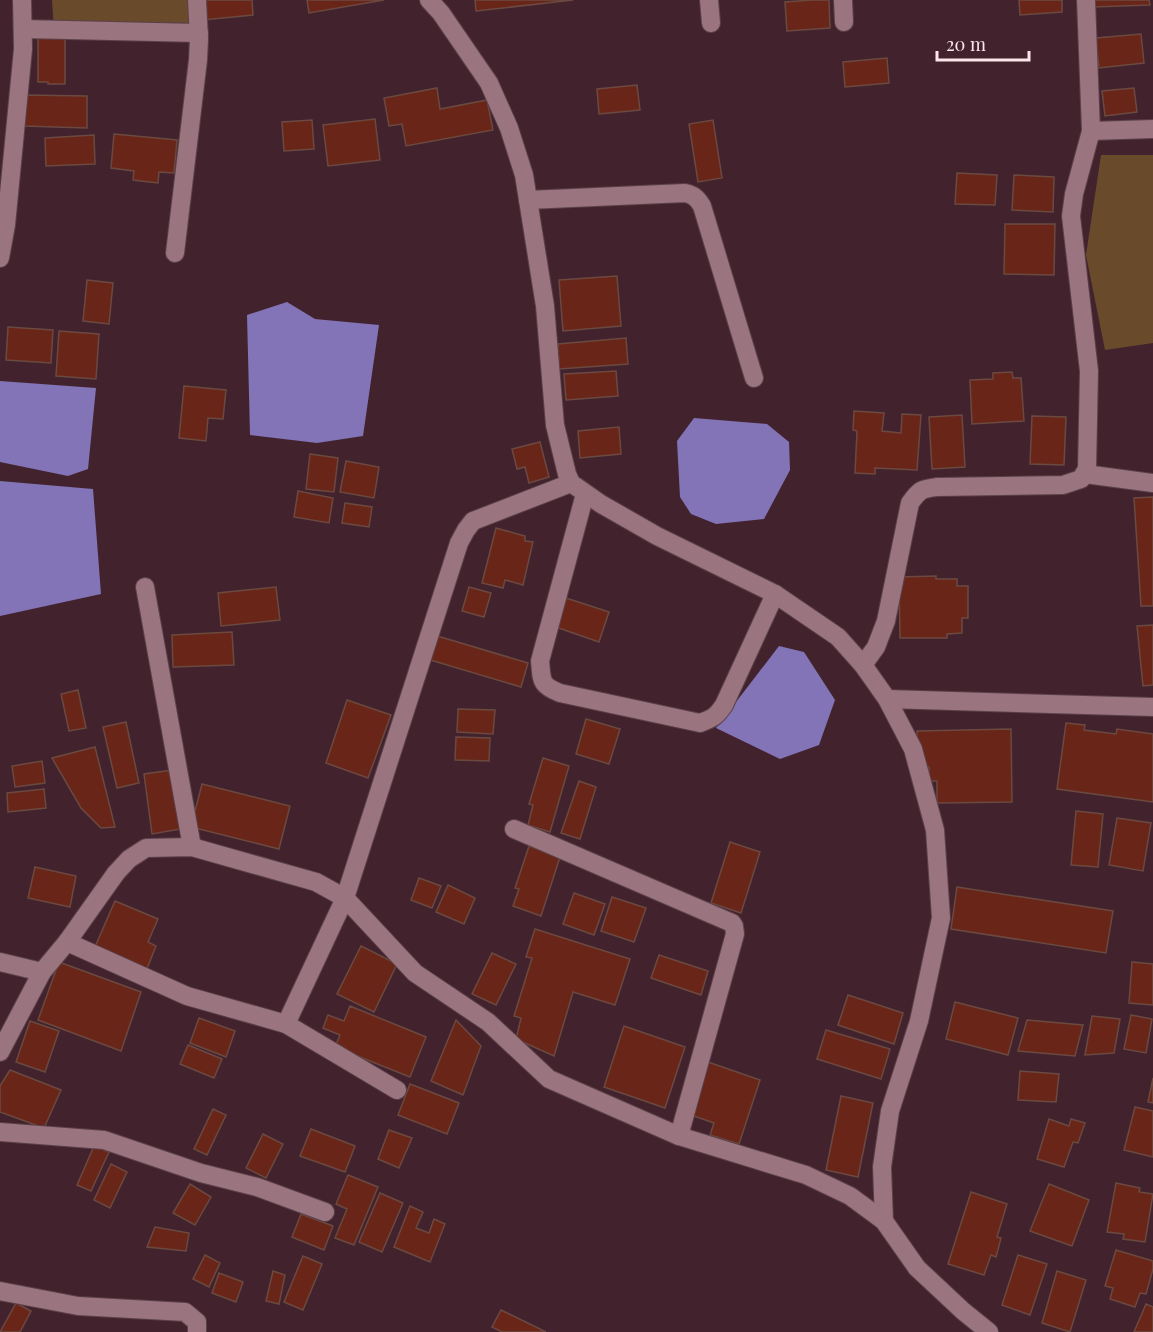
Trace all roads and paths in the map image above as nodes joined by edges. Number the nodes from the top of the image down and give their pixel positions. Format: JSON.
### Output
{"nodes":[{"id":1,"x":22,"y":0,"type":"edge"},
{"id":2,"x":197,"y":0,"type":"edge"},
{"id":3,"x":429,"y":0,"type":"edge"},
{"id":4,"x":709,"y":0,"type":"edge"},
{"id":5,"x":843,"y":0,"type":"edge"},
{"id":6,"x":1086,"y":0,"type":"edge"},
{"id":7,"x":844,"y":22,"type":"dead end"},
{"id":8,"x":711,"y":23,"type":"dead end"},
{"id":9,"x":23,"y":30,"type":"junction"},
{"id":10,"x":199,"y":33,"type":"junction"},
{"id":11,"x":1153,"y":129,"type":"edge"},
{"id":12,"x":1091,"y":131,"type":"junction"},
{"id":13,"x":528,"y":200,"type":"junction"},
{"id":14,"x":175,"y":253,"type":"dead end"},
{"id":15,"x":0,"y":258,"type":"edge"},
{"id":16,"x":754,"y":378,"type":"dead end"},
{"id":17,"x":1085,"y":474,"type":"junction"},
{"id":18,"x":1153,"y":483,"type":"edge"},
{"id":19,"x":578,"y":488,"type":"junction"},
{"id":20,"x":145,"y":587,"type":"dead end"},
{"id":21,"x":775,"y":594,"type":"junction"},
{"id":22,"x":863,"y":665,"type":"junction"},
{"id":23,"x":887,"y":699,"type":"junction"},
{"id":24,"x":1153,"y":707,"type":"edge"},
{"id":25,"x":514,"y":829,"type":"dead end"},
{"id":26,"x":192,"y":847,"type":"junction"},
{"id":27,"x":345,"y":898,"type":"junction"},
{"id":28,"x":67,"y":942,"type":"junction"},
{"id":29,"x":0,"y":962,"type":"edge"},
{"id":30,"x":42,"y":972,"type":"junction"},
{"id":31,"x":286,"y":1024,"type":"junction"},
{"id":32,"x":0,"y":1052,"type":"edge"},
{"id":33,"x":397,"y":1090,"type":"dead end"},
{"id":34,"x":0,"y":1132,"type":"edge"},
{"id":35,"x":679,"y":1136,"type":"junction"},
{"id":36,"x":325,"y":1212,"type":"dead end"},
{"id":37,"x":884,"y":1221,"type":"junction"},
{"id":38,"x":0,"y":1291,"type":"edge"},
{"id":39,"x":197,"y":1332,"type":"edge"},
{"id":40,"x":988,"y":1332,"type":"edge"}],
"edges":[{"from":1,"to":9,"type":"street"},
{"from":2,"to":10,"type":"street"},
{"from":3,"to":13,"type":"street"},
{"from":4,"to":8,"type":"street"},
{"from":5,"to":7,"type":"street"},
{"from":6,"to":12,"type":"street"},
{"from":9,"to":10,"type":"street"},
{"from":9,"to":15,"type":"street"},
{"from":10,"to":14,"type":"street"},
{"from":11,"to":12,"type":"street"},
{"from":12,"to":17,"type":"street"},
{"from":13,"to":16,"type":"street"},
{"from":13,"to":19,"type":"street"},
{"from":17,"to":18,"type":"street"},
{"from":17,"to":22,"type":"street"},
{"from":19,"to":21,"type":"street"},
{"from":19,"to":21,"type":"street"},
{"from":19,"to":27,"type":"street"},
{"from":20,"to":26,"type":"street"},
{"from":21,"to":22,"type":"street"},
{"from":22,"to":23,"type":"street"},
{"from":23,"to":24,"type":"street"},
{"from":23,"to":37,"type":"street"},
{"from":25,"to":35,"type":"street"},
{"from":26,"to":27,"type":"street"},
{"from":26,"to":28,"type":"street"},
{"from":27,"to":31,"type":"street"},
{"from":27,"to":35,"type":"street"},
{"from":28,"to":30,"type":"street"},
{"from":28,"to":31,"type":"street"},
{"from":29,"to":30,"type":"street"},
{"from":30,"to":32,"type":"street"},
{"from":31,"to":33,"type":"street"},
{"from":34,"to":36,"type":"street"},
{"from":35,"to":37,"type":"street"},
{"from":37,"to":40,"type":"street"},
{"from":38,"to":39,"type":"street"}]}
